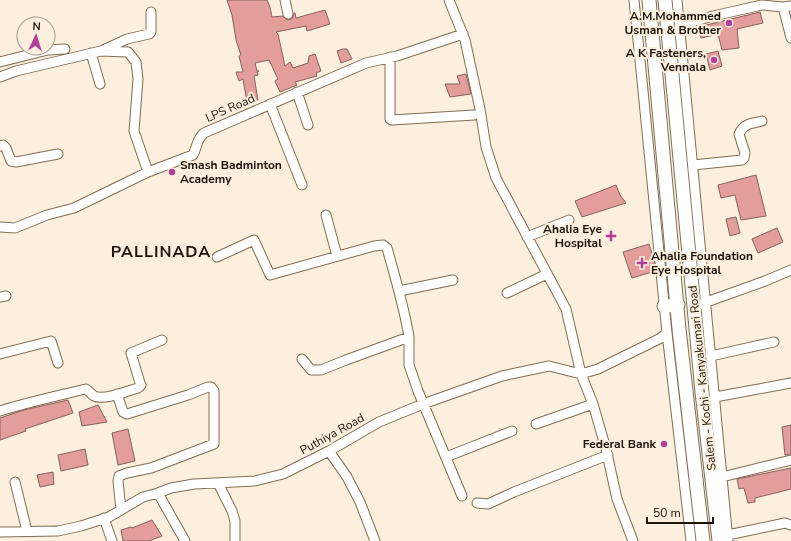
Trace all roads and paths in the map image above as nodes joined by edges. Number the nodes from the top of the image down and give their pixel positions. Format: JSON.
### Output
{"nodes":[{"id":1,"x":285,"y":0,"type":"edge"},
{"id":2,"x":449,"y":0,"type":"edge"},
{"id":3,"x":634,"y":0,"type":"edge"},
{"id":4,"x":649,"y":0,"type":"edge"},
{"id":5,"x":665,"y":0,"type":"edge"},
{"id":6,"x":677,"y":0,"type":"edge"},
{"id":7,"x":787,"y":6,"type":"edge"},
{"id":8,"x":151,"y":12,"type":"dead end"},
{"id":9,"x":288,"y":14,"type":"dead end"},
{"id":10,"x":680,"y":32,"type":"junction"},
{"id":11,"x":463,"y":34,"type":"junction"},
{"id":12,"x":791,"y":38,"type":"edge"},
{"id":13,"x":65,"y":49,"type":"dead end"},
{"id":14,"x":101,"y":51,"type":"junction"},
{"id":15,"x":91,"y":53,"type":"junction"},
{"id":16,"x":390,"y":58,"type":"junction"},
{"id":17,"x":0,"y":62,"type":"edge"},
{"id":18,"x":0,"y":77,"type":"edge"},
{"id":19,"x":100,"y":84,"type":"dead end"},
{"id":20,"x":296,"y":92,"type":"junction"},
{"id":21,"x":270,"y":104,"type":"junction"},
{"id":22,"x":474,"y":115,"type":"dead end"},
{"id":23,"x":762,"y":121,"type":"dead end"},
{"id":24,"x":308,"y":125,"type":"dead end"},
{"id":25,"x":0,"y":146,"type":"edge"},
{"id":26,"x":58,"y":154,"type":"dead end"},
{"id":27,"x":693,"y":166,"type":"junction"},
{"id":28,"x":148,"y":172,"type":"junction"},
{"id":29,"x":302,"y":185,"type":"dead end"},
{"id":30,"x":326,"y":215,"type":"dead end"},
{"id":31,"x":569,"y":220,"type":"dead end"},
{"id":32,"x":0,"y":227,"type":"edge"},
{"id":33,"x":527,"y":237,"type":"junction"},
{"id":34,"x":337,"y":256,"type":"junction"},
{"id":35,"x":217,"y":257,"type":"dead end"},
{"id":36,"x":791,"y":270,"type":"edge"},
{"id":37,"x":547,"y":274,"type":"junction"},
{"id":38,"x":453,"y":280,"type":"dead end"},
{"id":39,"x":399,"y":291,"type":"junction"},
{"id":40,"x":507,"y":293,"type":"dead end"},
{"id":41,"x":678,"y":304,"type":"junction"},
{"id":42,"x":700,"y":304,"type":"junction"},
{"id":43,"x":664,"y":306,"type":"junction"},
{"id":44,"x":667,"y":333,"type":"junction"},
{"id":45,"x":410,"y":336,"type":"junction"},
{"id":46,"x":162,"y":340,"type":"dead end"},
{"id":47,"x":774,"y":342,"type":"dead end"},
{"id":48,"x":0,"y":354,"type":"edge"},
{"id":49,"x":711,"y":356,"type":"junction"},
{"id":50,"x":302,"y":359,"type":"dead end"},
{"id":51,"x":58,"y":363,"type":"dead end"},
{"id":52,"x":581,"y":374,"type":"junction"},
{"id":53,"x":791,"y":383,"type":"edge"},
{"id":54,"x":117,"y":394,"type":"junction"},
{"id":55,"x":715,"y":397,"type":"junction"},
{"id":56,"x":423,"y":404,"type":"junction"},
{"id":57,"x":593,"y":404,"type":"junction"},
{"id":58,"x":0,"y":411,"type":"edge"},
{"id":59,"x":536,"y":424,"type":"dead end"},
{"id":60,"x":512,"y":431,"type":"dead end"},
{"id":61,"x":329,"y":450,"type":"junction"},
{"id":62,"x":608,"y":455,"type":"junction"},
{"id":63,"x":446,"y":457,"type":"junction"},
{"id":64,"x":791,"y":460,"type":"edge"},
{"id":65,"x":722,"y":477,"type":"junction"},
{"id":66,"x":15,"y":482,"type":"dead end"},
{"id":67,"x":218,"y":483,"type":"junction"},
{"id":68,"x":158,"y":493,"type":"junction"},
{"id":69,"x":462,"y":496,"type":"dead end"},
{"id":70,"x":477,"y":503,"type":"dead end"},
{"id":71,"x":121,"y":510,"type":"junction"},
{"id":72,"x":104,"y":518,"type":"junction"},
{"id":73,"x":791,"y":524,"type":"edge"},
{"id":74,"x":0,"y":532,"type":"edge"},
{"id":75,"x":21,"y":535,"type":"edge"},
{"id":76,"x":725,"y":539,"type":"edge"},
{"id":77,"x":112,"y":541,"type":"edge"},
{"id":78,"x":184,"y":541,"type":"edge"},
{"id":79,"x":235,"y":541,"type":"edge"},
{"id":80,"x":375,"y":541,"type":"edge"},
{"id":81,"x":633,"y":541,"type":"edge"},
{"id":82,"x":691,"y":541,"type":"edge"},
{"id":83,"x":703,"y":541,"type":"edge"}],
"edges":[{"from":1,"to":9,"type":"street"},
{"from":2,"to":11,"type":"street"},
{"from":3,"to":43,"type":"street"},
{"from":4,"to":41,"type":"highway","name":"Salem - Kochi - Kanyakumari Road"},
{"from":5,"to":42,"type":"highway","name":"Salem - Kochi - Kanyakumari Road"},
{"from":6,"to":10,"type":"street"},
{"from":7,"to":10,"type":"street"},
{"from":7,"to":12,"type":"street"},
{"from":8,"to":14,"type":"street"},
{"from":10,"to":27,"type":"street"},
{"from":11,"to":16,"type":"street","name":"LPS Road"},
{"from":11,"to":33,"type":"street"},
{"from":13,"to":17,"type":"street"},
{"from":14,"to":15,"type":"street"},
{"from":14,"to":28,"type":"street"},
{"from":15,"to":18,"type":"street"},
{"from":15,"to":19,"type":"street"},
{"from":16,"to":20,"type":"street","name":"LPS Road"},
{"from":16,"to":22,"type":"street"},
{"from":20,"to":21,"type":"street","name":"LPS Road"},
{"from":20,"to":24,"type":"street"},
{"from":21,"to":28,"type":"street","name":"LPS Road"},
{"from":21,"to":29,"type":"street"},
{"from":23,"to":27,"type":"street"},
{"from":25,"to":26,"type":"street"},
{"from":27,"to":42,"type":"street"},
{"from":28,"to":32,"type":"street","name":"LPS Road"},
{"from":30,"to":34,"type":"street"},
{"from":31,"to":33,"type":"street"},
{"from":33,"to":37,"type":"street"},
{"from":34,"to":35,"type":"street"},
{"from":34,"to":39,"type":"street"},
{"from":36,"to":42,"type":"street"},
{"from":37,"to":40,"type":"street"},
{"from":37,"to":52,"type":"street"},
{"from":38,"to":39,"type":"street"},
{"from":39,"to":45,"type":"street"},
{"from":41,"to":43,"type":"highway"},
{"from":41,"to":83,"type":"highway","name":"Salem - Kochi - Kanyakumari Road"},
{"from":42,"to":49,"type":"street"},
{"from":42,"to":76,"type":"highway","name":"Salem - Kochi - Kanyakumari Road"},
{"from":43,"to":44,"type":"street"},
{"from":44,"to":52,"type":"street"},
{"from":44,"to":82,"type":"street"},
{"from":45,"to":50,"type":"street"},
{"from":45,"to":56,"type":"street"},
{"from":46,"to":54,"type":"street"},
{"from":47,"to":49,"type":"street"},
{"from":48,"to":51,"type":"street"},
{"from":49,"to":55,"type":"street"},
{"from":52,"to":56,"type":"street","name":"Puthiya Road"},
{"from":52,"to":57,"type":"street"},
{"from":53,"to":55,"type":"street"},
{"from":54,"to":58,"type":"street"},
{"from":54,"to":71,"type":"street"},
{"from":55,"to":65,"type":"street"},
{"from":56,"to":61,"type":"street","name":"Puthiya Road"},
{"from":56,"to":63,"type":"street"},
{"from":57,"to":59,"type":"street"},
{"from":57,"to":62,"type":"street"},
{"from":60,"to":63,"type":"street"},
{"from":61,"to":67,"type":"street","name":"Puthiya Road"},
{"from":61,"to":80,"type":"street"},
{"from":62,"to":70,"type":"street"},
{"from":62,"to":81,"type":"street"},
{"from":63,"to":69,"type":"street"},
{"from":64,"to":65,"type":"street"},
{"from":65,"to":76,"type":"street"},
{"from":66,"to":75,"type":"street"},
{"from":67,"to":68,"type":"street","name":"Puthiya Road"},
{"from":67,"to":79,"type":"street"},
{"from":68,"to":71,"type":"street","name":"Puthiya Road"},
{"from":68,"to":78,"type":"street"},
{"from":71,"to":72,"type":"street","name":"Puthiya Road"},
{"from":72,"to":75,"type":"street","name":"Puthiya Road"},
{"from":72,"to":77,"type":"street"},
{"from":73,"to":76,"type":"street"},
{"from":74,"to":75,"type":"street","name":"Puthiya Road"}]}
